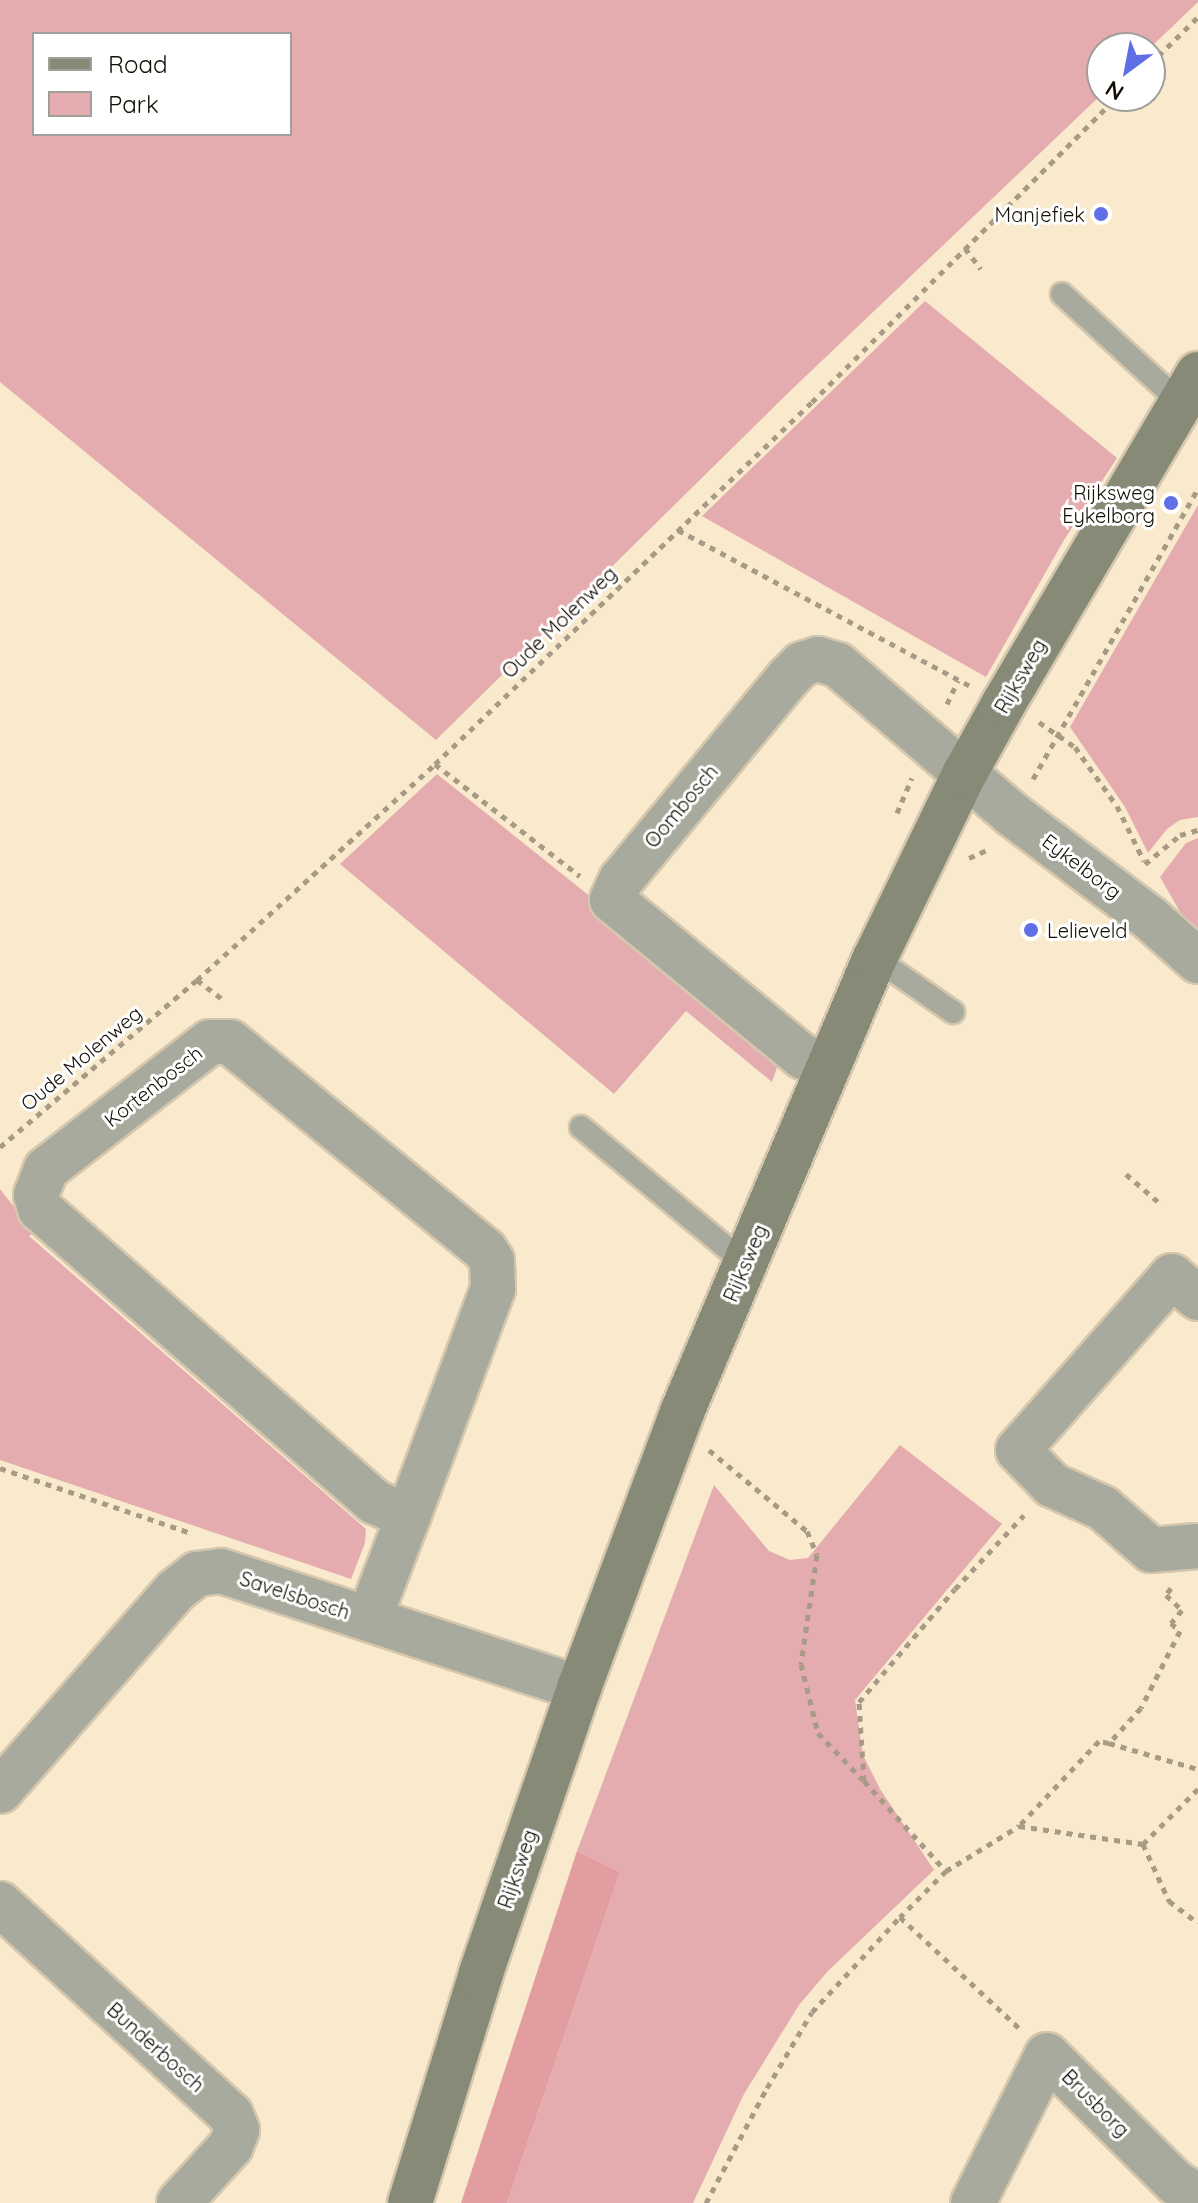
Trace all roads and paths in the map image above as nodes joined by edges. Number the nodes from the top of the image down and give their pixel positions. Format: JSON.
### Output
{"nodes":[{"id":1,"x":1198,"y":17,"type":"edge"},
{"id":2,"x":1166,"y":48,"type":"edge"},
{"id":3,"x":1102,"y":112,"type":"edge"},
{"id":4,"x":965,"y":248,"type":"junction"},
{"id":5,"x":981,"y":269,"type":"dead end"},
{"id":6,"x":1062,"y":294,"type":"dead end"},
{"id":7,"x":1190,"y":389,"type":"edge"},
{"id":8,"x":1198,"y":488,"type":"edge"},
{"id":9,"x":678,"y":530,"type":"junction"},
{"id":10,"x":1004,"y":703,"type":"junction"},
{"id":11,"x":1059,"y":733,"type":"junction"},
{"id":12,"x":435,"y":764,"type":"junction"},
{"id":13,"x":965,"y":773,"type":"junction"},
{"id":14,"x":1198,"y":830,"type":"edge"},
{"id":15,"x":1145,"y":864,"type":"junction"},
{"id":16,"x":612,"y":900,"type":"junction"},
{"id":17,"x":1151,"y":919,"type":"junction"},
{"id":18,"x":875,"y":958,"type":"junction"},
{"id":19,"x":1198,"y":961,"type":"edge"},
{"id":20,"x":197,"y":980,"type":"junction"},
{"id":21,"x":216,"y":995,"type":"dead end"},
{"id":22,"x":953,"y":1012,"type":"dead end"},
{"id":23,"x":828,"y":1065,"type":"junction"},
{"id":24,"x":581,"y":1127,"type":"dead end"},
{"id":25,"x":0,"y":1147,"type":"edge"},
{"id":26,"x":1126,"y":1174,"type":"dead end"},
{"id":27,"x":1162,"y":1205,"type":"dead end"},
{"id":28,"x":745,"y":1263,"type":"junction"},
{"id":29,"x":1198,"y":1298,"type":"edge"},
{"id":30,"x":700,"y":1442,"type":"dead end"},
{"id":31,"x":0,"y":1468,"type":"edge"},
{"id":32,"x":1052,"y":1485,"type":"junction"},
{"id":33,"x":408,"y":1517,"type":"junction"},
{"id":34,"x":188,"y":1532,"type":"dead end"},
{"id":35,"x":1198,"y":1546,"type":"edge"},
{"id":36,"x":1174,"y":1584,"type":"dead end"},
{"id":37,"x":369,"y":1619,"type":"junction"},
{"id":38,"x":579,"y":1688,"type":"junction"},
{"id":39,"x":1109,"y":1743,"type":"junction"},
{"id":40,"x":1198,"y":1769,"type":"edge"},
{"id":41,"x":864,"y":1781,"type":"junction"},
{"id":42,"x":1198,"y":1789,"type":"edge"},
{"id":43,"x":0,"y":1791,"type":"edge"},
{"id":44,"x":1019,"y":1826,"type":"junction"},
{"id":45,"x":1143,"y":1844,"type":"junction"},
{"id":46,"x":946,"y":1871,"type":"junction"},
{"id":47,"x":0,"y":1904,"type":"edge"},
{"id":48,"x":900,"y":1917,"type":"junction"},
{"id":49,"x":1198,"y":1923,"type":"edge"},
{"id":50,"x":1047,"y":2055,"type":"junction"},
{"id":51,"x":1198,"y":2197,"type":"edge"},
{"id":52,"x":179,"y":2203,"type":"edge"},
{"id":53,"x":410,"y":2203,"type":"edge"},
{"id":54,"x":706,"y":2203,"type":"edge"},
{"id":55,"x":973,"y":2203,"type":"edge"}],
"edges":[{"from":1,"to":2,"type":"path"},
{"from":3,"to":4,"type":"path","name":"Oude Molenweg"},
{"from":4,"to":5,"type":"path"},
{"from":4,"to":9,"type":"path","name":"Oude Molenweg"},
{"from":6,"to":7,"type":"lane"},
{"from":7,"to":10,"type":"main road","name":"Rijksweg"},
{"from":8,"to":11,"type":"path"},
{"from":9,"to":10,"type":"path"},
{"from":9,"to":12,"type":"path","name":"Oude Molenweg"},
{"from":10,"to":11,"type":"path"},
{"from":10,"to":13,"type":"main road","name":"Rijksweg"},
{"from":11,"to":15,"type":"path"},
{"from":12,"to":16,"type":"path"},
{"from":12,"to":20,"type":"path","name":"Oude Molenweg"},
{"from":13,"to":16,"type":"street","name":"Oombosch"},
{"from":13,"to":17,"type":"street","name":"Eykelborg"},
{"from":13,"to":18,"type":"main road","name":"Rijksweg"},
{"from":14,"to":15,"type":"path"},
{"from":15,"to":17,"type":"path"},
{"from":16,"to":23,"type":"street"},
{"from":17,"to":19,"type":"street","name":"Eykelborg"},
{"from":18,"to":22,"type":"lane"},
{"from":18,"to":23,"type":"main road","name":"Rijksweg"},
{"from":20,"to":21,"type":"path"},
{"from":20,"to":25,"type":"path","name":"Oude Molenweg"},
{"from":23,"to":28,"type":"main road","name":"Rijksweg"},
{"from":24,"to":28,"type":"lane"},
{"from":26,"to":27,"type":"path"},
{"from":28,"to":38,"type":"main road","name":"Rijksweg"},
{"from":29,"to":32,"type":"street"},
{"from":30,"to":41,"type":"path"},
{"from":31,"to":34,"type":"path"},
{"from":32,"to":35,"type":"street"},
{"from":32,"to":41,"type":"path"},
{"from":33,"to":33,"type":"street","name":"Kortenbosch"},
{"from":33,"to":37,"type":"street","name":"Kortenbosch"},
{"from":36,"to":39,"type":"path"},
{"from":37,"to":38,"type":"street","name":"Savelsbosch"},
{"from":37,"to":43,"type":"street","name":"Savelsbosch"},
{"from":38,"to":53,"type":"main road","name":"Rijksweg"},
{"from":39,"to":40,"type":"path"},
{"from":39,"to":44,"type":"path"},
{"from":41,"to":46,"type":"path"},
{"from":42,"to":45,"type":"path"},
{"from":44,"to":45,"type":"path"},
{"from":44,"to":46,"type":"path"},
{"from":45,"to":49,"type":"path"},
{"from":46,"to":48,"type":"path"},
{"from":47,"to":52,"type":"street","name":"Bunderbosch"},
{"from":48,"to":50,"type":"path"},
{"from":48,"to":54,"type":"path"},
{"from":50,"to":51,"type":"street","name":"Brusborg"},
{"from":50,"to":55,"type":"street","name":"Brusborg"}]}
